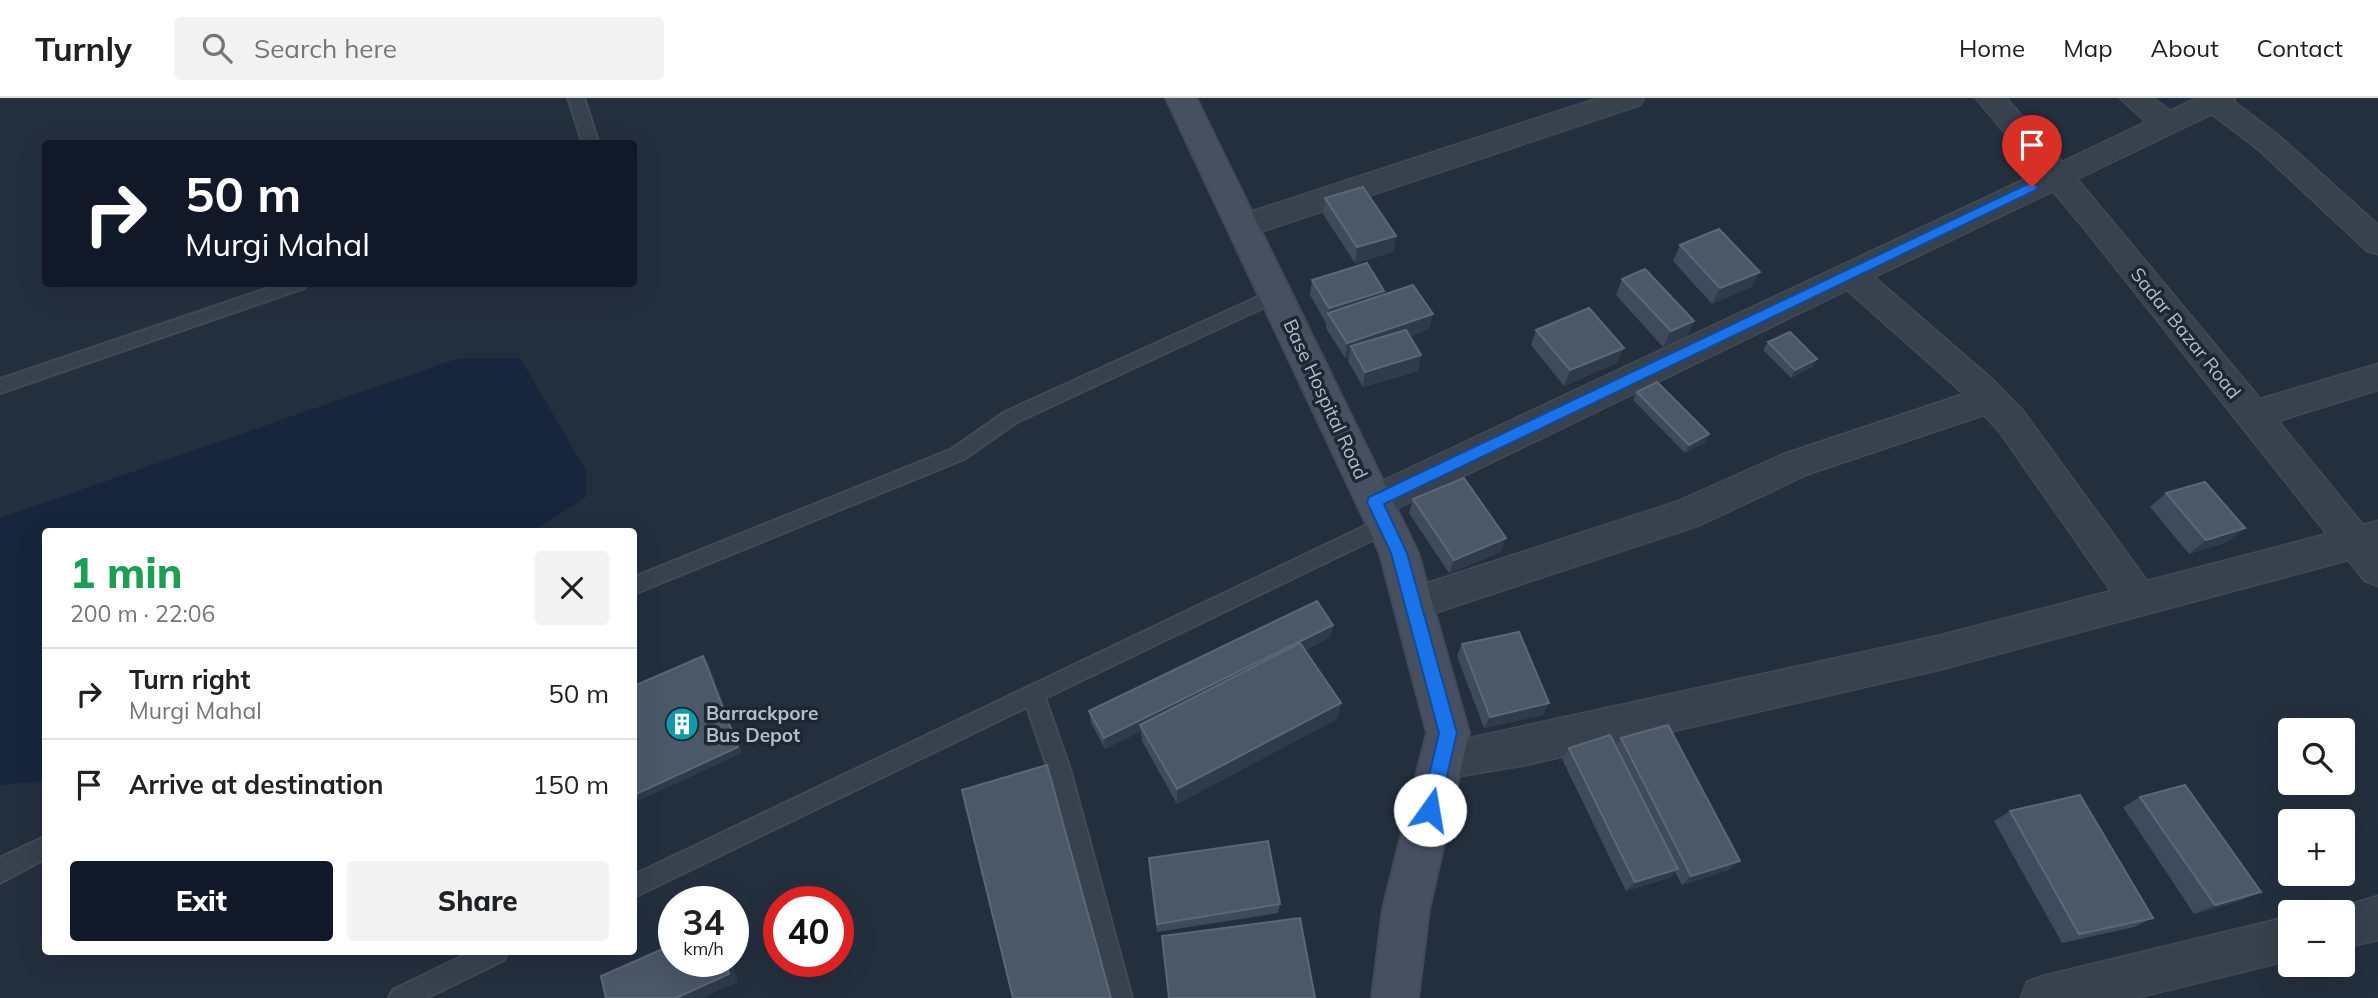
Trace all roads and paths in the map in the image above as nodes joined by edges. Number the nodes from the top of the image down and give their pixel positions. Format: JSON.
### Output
{"nodes":[{"id":1,"x":576,"y":98,"type":"edge"},
{"id":2,"x":1181,"y":98,"type":"edge"},
{"id":3,"x":1630,"y":98,"type":"edge"},
{"id":4,"x":1990,"y":98,"type":"edge"},
{"id":5,"x":2134,"y":98,"type":"edge"},
{"id":6,"x":2218,"y":100,"type":"edge"},
{"id":7,"x":2167,"y":123,"type":"junction"},
{"id":8,"x":590,"y":140,"type":"edge"},
{"id":9,"x":2055,"y":175,"type":"junction"},
{"id":10,"x":1243,"y":226,"type":"junction"},
{"id":11,"x":2378,"y":243,"type":"edge"},
{"id":12,"x":1850,"y":275,"type":"junction"},
{"id":13,"x":289,"y":287,"type":"edge"},
{"id":14,"x":1276,"y":295,"type":"junction"},
{"id":15,"x":2378,"y":377,"type":"edge"},
{"id":16,"x":0,"y":386,"type":"edge"},
{"id":17,"x":1991,"y":399,"type":"junction"},
{"id":18,"x":2252,"y":415,"type":"junction"},
{"id":19,"x":1380,"y":513,"type":"junction"},
{"id":20,"x":2366,"y":538,"type":"edge"},
{"id":21,"x":2378,"y":570,"type":"edge"},
{"id":22,"x":637,"y":585,"type":"edge"},
{"id":23,"x":2138,"y":599,"type":"junction"},
{"id":24,"x":1413,"y":604,"type":"junction"},
{"id":25,"x":1033,"y":693,"type":"junction"},
{"id":26,"x":1442,"y":760,"type":"junction"},
{"id":27,"x":42,"y":849,"type":"edge"},
{"id":28,"x":0,"y":872,"type":"edge"},
{"id":29,"x":637,"y":885,"type":"edge"},
{"id":30,"x":2378,"y":918,"type":"edge"},
{"id":31,"x":2355,"y":923,"type":"edge"},
{"id":32,"x":2278,"y":941,"type":"edge"},
{"id":33,"x":490,"y":955,"type":"edge"},
{"id":34,"x":401,"y":998,"type":"edge"},
{"id":35,"x":1120,"y":998,"type":"edge"},
{"id":36,"x":1395,"y":998,"type":"edge"},
{"id":37,"x":2043,"y":998,"type":"edge"}],
"edges":[{"from":1,"to":8,"type":"lane"},
{"from":2,"to":10,"type":"street","name":"Base Hospital Road"},
{"from":3,"to":10,"type":"street"},
{"from":4,"to":9,"type":"street","name":"Sadar Bazar Road"},
{"from":5,"to":7,"type":"street"},
{"from":6,"to":7,"type":"street"},
{"from":6,"to":11,"type":"street"},
{"from":7,"to":9,"type":"street"},
{"from":9,"to":12,"type":"street"},
{"from":9,"to":18,"type":"street","name":"Sadar Bazar Road"},
{"from":10,"to":14,"type":"street","name":"Base Hospital Road"},
{"from":12,"to":17,"type":"street"},
{"from":12,"to":19,"type":"street"},
{"from":13,"to":16,"type":"lane"},
{"from":14,"to":19,"type":"street","name":"Base Hospital Road"},
{"from":14,"to":22,"type":"lane"},
{"from":15,"to":18,"type":"street"},
{"from":17,"to":23,"type":"street"},
{"from":17,"to":24,"type":"street"},
{"from":18,"to":20,"type":"street","name":"Sadar Bazar Road"},
{"from":19,"to":24,"type":"street","name":"Base Hospital Road"},
{"from":19,"to":25,"type":"lane"},
{"from":20,"to":21,"type":"street","name":"Sadar Bazar Road"},
{"from":20,"to":23,"type":"street"},
{"from":23,"to":26,"type":"street"},
{"from":24,"to":26,"type":"street","name":"Base Hospital Road"},
{"from":25,"to":29,"type":"lane"},
{"from":25,"to":35,"type":"lane"},
{"from":26,"to":36,"type":"street","name":"Base Hospital Road"},
{"from":27,"to":28,"type":"lane"},
{"from":30,"to":31,"type":"street"},
{"from":32,"to":37,"type":"street"},
{"from":33,"to":34,"type":"lane"}]}
